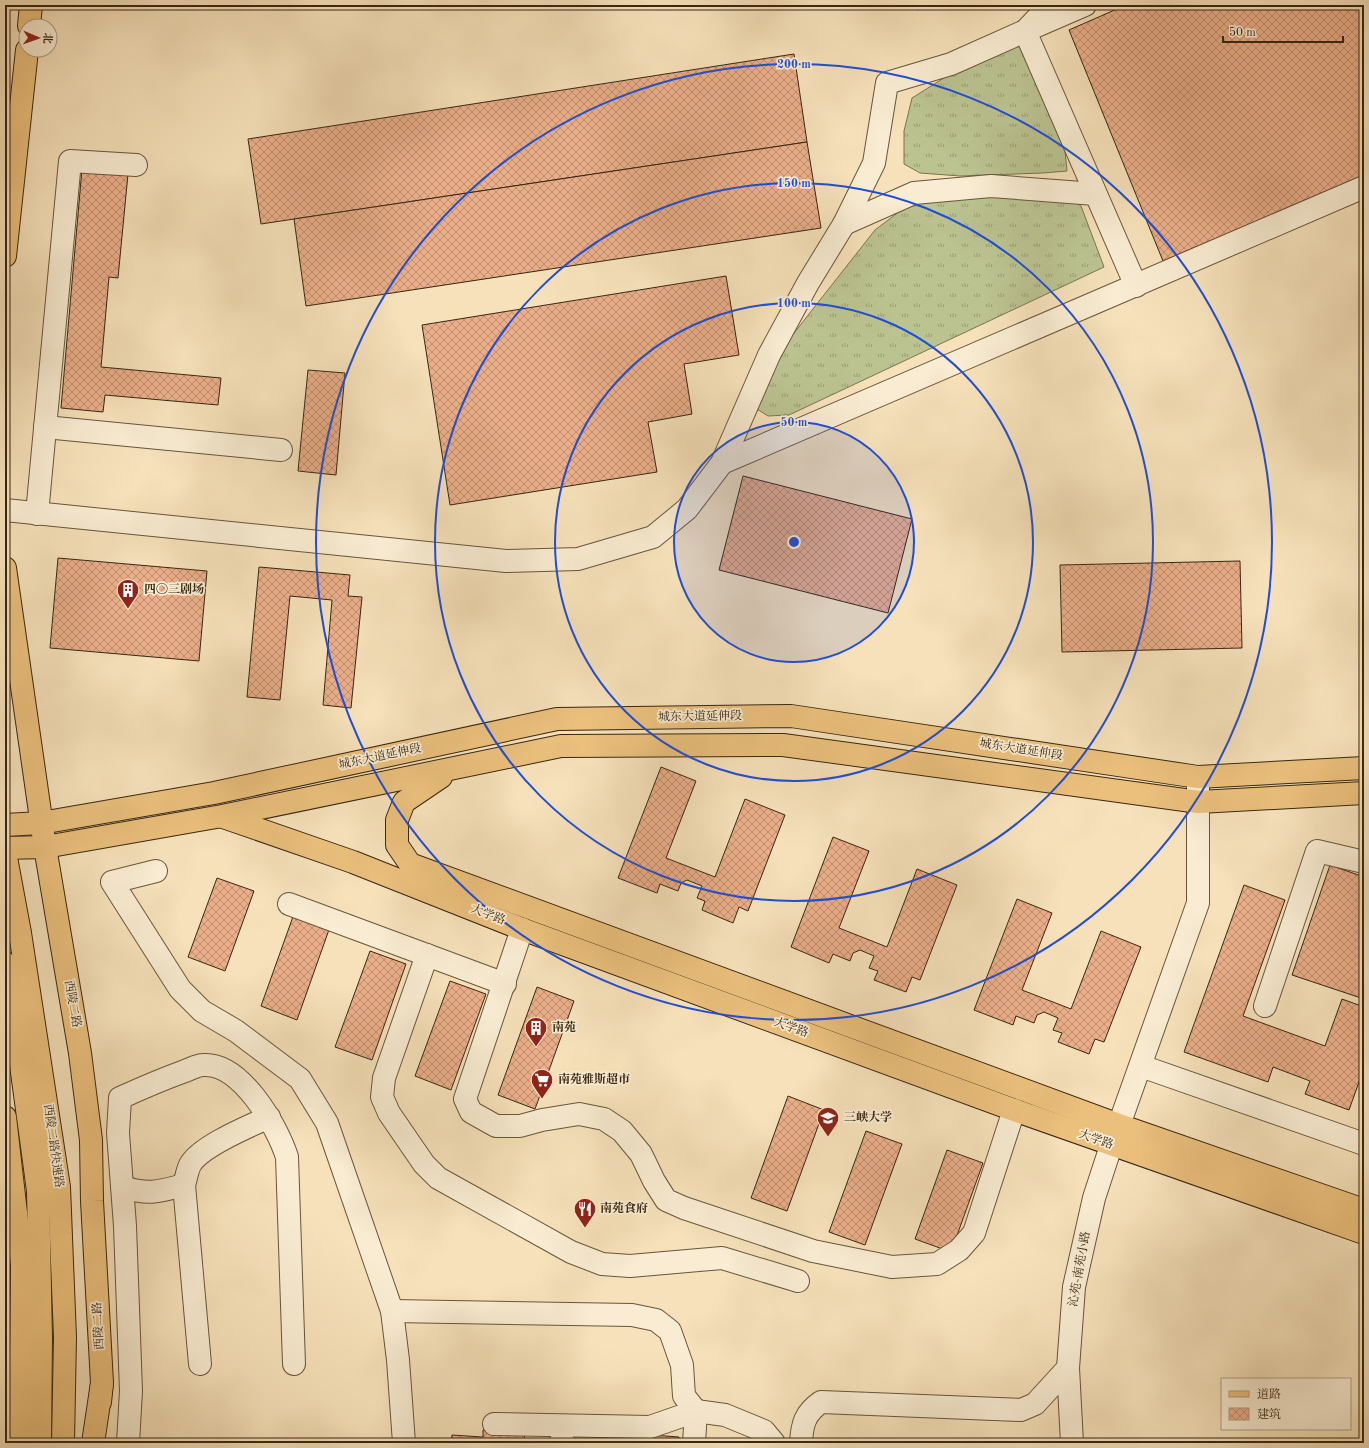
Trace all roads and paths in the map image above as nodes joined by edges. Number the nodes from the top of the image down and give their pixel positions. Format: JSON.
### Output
{"nodes":[{"id":1,"x":31,"y":5,"type":"edge"},
{"id":2,"x":1050,"y":5,"type":"edge"},
{"id":3,"x":1085,"y":5,"type":"edge"},
{"id":4,"x":30,"y":18,"type":"edge"},
{"id":5,"x":1025,"y":31,"type":"junction"},
{"id":6,"x":26,"y":58,"type":"edge"},
{"id":7,"x":136,"y":165,"type":"dead end"},
{"id":8,"x":1364,"y":187,"type":"edge"},
{"id":9,"x":1095,"y":194,"type":"junction"},
{"id":10,"x":844,"y":224,"type":"junction"},
{"id":11,"x":5,"y":256,"type":"edge"},
{"id":12,"x":1136,"y":286,"type":"junction"},
{"id":13,"x":45,"y":427,"type":"junction"},
{"id":14,"x":281,"y":450,"type":"dead end"},
{"id":15,"x":722,"y":463,"type":"junction"},
{"id":16,"x":5,"y":510,"type":"edge"},
{"id":17,"x":37,"y":514,"type":"junction"},
{"id":18,"x":5,"y":568,"type":"edge"},
{"id":19,"x":1364,"y":768,"type":"edge"},
{"id":20,"x":456,"y":769,"type":"junction"},
{"id":21,"x":1198,"y":777,"type":"junction"},
{"id":22,"x":1364,"y":792,"type":"edge"},
{"id":23,"x":1199,"y":802,"type":"junction"},
{"id":24,"x":222,"y":816,"type":"junction"},
{"id":25,"x":41,"y":823,"type":"junction"},
{"id":26,"x":5,"y":825,"type":"edge"},
{"id":27,"x":45,"y":847,"type":"junction"},
{"id":28,"x":5,"y":848,"type":"edge"},
{"id":29,"x":5,"y":852,"type":"edge"},
{"id":30,"x":1364,"y":862,"type":"edge"},
{"id":31,"x":156,"y":871,"type":"dead end"},
{"id":32,"x":289,"y":904,"type":"dead end"},
{"id":33,"x":522,"y":929,"type":"junction"},
{"id":34,"x":427,"y":955,"type":"junction"},
{"id":35,"x":5,"y":963,"type":"edge"},
{"id":36,"x":505,"y":984,"type":"junction"},
{"id":37,"x":1265,"y":1006,"type":"dead end"},
{"id":38,"x":1141,"y":1066,"type":"junction"},
{"id":39,"x":1014,"y":1110,"type":"junction"},
{"id":40,"x":5,"y":1117,"type":"edge"},
{"id":41,"x":269,"y":1117,"type":"junction"},
{"id":42,"x":1119,"y":1125,"type":"junction"},
{"id":43,"x":1364,"y":1144,"type":"edge"},
{"id":44,"x":1111,"y":1146,"type":"junction"},
{"id":45,"x":184,"y":1186,"type":"junction"},
{"id":46,"x":122,"y":1187,"type":"junction"},
{"id":47,"x":1364,"y":1210,"type":"edge"},
{"id":48,"x":1364,"y":1233,"type":"edge"},
{"id":49,"x":798,"y":1281,"type":"dead end"},
{"id":50,"x":392,"y":1311,"type":"junction"},
{"id":51,"x":200,"y":1364,"type":"dead end"},
{"id":52,"x":294,"y":1364,"type":"dead end"},
{"id":53,"x":1068,"y":1368,"type":"junction"},
{"id":54,"x":102,"y":1383,"type":"junction"},
{"id":55,"x":696,"y":1411,"type":"junction"},
{"id":56,"x":494,"y":1424,"type":"dead end"},
{"id":57,"x":20,"y":1443,"type":"edge"},
{"id":58,"x":40,"y":1443,"type":"edge"},
{"id":59,"x":63,"y":1443,"type":"edge"},
{"id":60,"x":93,"y":1443,"type":"edge"},
{"id":61,"x":97,"y":1443,"type":"edge"},
{"id":62,"x":128,"y":1443,"type":"edge"},
{"id":63,"x":404,"y":1443,"type":"edge"},
{"id":64,"x":560,"y":1443,"type":"edge"},
{"id":65,"x":564,"y":1443,"type":"edge"},
{"id":66,"x":694,"y":1443,"type":"edge"},
{"id":67,"x":774,"y":1443,"type":"edge"},
{"id":68,"x":801,"y":1443,"type":"edge"},
{"id":69,"x":1072,"y":1443,"type":"edge"}],
"edges":[{"from":1,"to":4,"type":"main road"},
{"from":2,"to":5,"type":"street"},
{"from":3,"to":5,"type":"street"},
{"from":5,"to":9,"type":"street"},
{"from":5,"to":10,"type":"street"},
{"from":6,"to":11,"type":"main road"},
{"from":7,"to":13,"type":"street"},
{"from":8,"to":12,"type":"street"},
{"from":9,"to":10,"type":"street"},
{"from":9,"to":12,"type":"street"},
{"from":10,"to":15,"type":"street"},
{"from":12,"to":15,"type":"street"},
{"from":13,"to":14,"type":"street"},
{"from":13,"to":17,"type":"street"},
{"from":15,"to":17,"type":"street"},
{"from":16,"to":17,"type":"street"},
{"from":18,"to":25,"type":"main road","name":"西陵二路"},
{"from":19,"to":21,"type":"main road","name":"城东大道延伸段"},
{"from":20,"to":23,"type":"main road"},
{"from":20,"to":24,"type":"main road"},
{"from":20,"to":42,"type":"main road","name":"大学路"},
{"from":21,"to":23,"type":"street"},
{"from":21,"to":25,"type":"main road","name":"城东大道延伸段"},
{"from":22,"to":23,"type":"main road"},
{"from":23,"to":38,"type":"street"},
{"from":24,"to":27,"type":"main road"},
{"from":24,"to":33,"type":"main road","name":"大学路"},
{"from":25,"to":26,"type":"main road","name":"城东大道延伸段"},
{"from":25,"to":27,"type":"main road","name":"西陵二路"},
{"from":27,"to":28,"type":"main road"},
{"from":27,"to":54,"type":"main road","name":"西陵二路"},
{"from":29,"to":59,"type":"main road","name":"西陵二路快速路"},
{"from":30,"to":37,"type":"street"},
{"from":31,"to":50,"type":"street"},
{"from":32,"to":34,"type":"street"},
{"from":33,"to":36,"type":"street"},
{"from":33,"to":39,"type":"main road","name":"大学路"},
{"from":34,"to":36,"type":"street"},
{"from":34,"to":49,"type":"street"},
{"from":35,"to":58,"type":"main road","name":"西陵二路快速路"},
{"from":36,"to":39,"type":"street"},
{"from":38,"to":42,"type":"street"},
{"from":38,"to":43,"type":"street"},
{"from":39,"to":44,"type":"main road","name":"大学路"},
{"from":40,"to":57,"type":"main road"},
{"from":41,"to":45,"type":"street"},
{"from":41,"to":46,"type":"street"},
{"from":41,"to":52,"type":"street"},
{"from":42,"to":47,"type":"main road","name":"大学路"},
{"from":44,"to":48,"type":"main road","name":"大学路"},
{"from":44,"to":53,"type":"street","name":"沁苑-南苑小路"},
{"from":45,"to":46,"type":"street"},
{"from":45,"to":51,"type":"street"},
{"from":46,"to":62,"type":"street"},
{"from":50,"to":55,"type":"street"},
{"from":50,"to":63,"type":"street"},
{"from":53,"to":68,"type":"street"},
{"from":53,"to":69,"type":"street","name":"沁苑-南苑小路"},
{"from":54,"to":60,"type":"main road"},
{"from":54,"to":61,"type":"main road","name":"西陵二路"},
{"from":55,"to":56,"type":"street"},
{"from":55,"to":66,"type":"street"},
{"from":55,"to":67,"type":"street"},
{"from":64,"to":65,"type":"street"}]}
